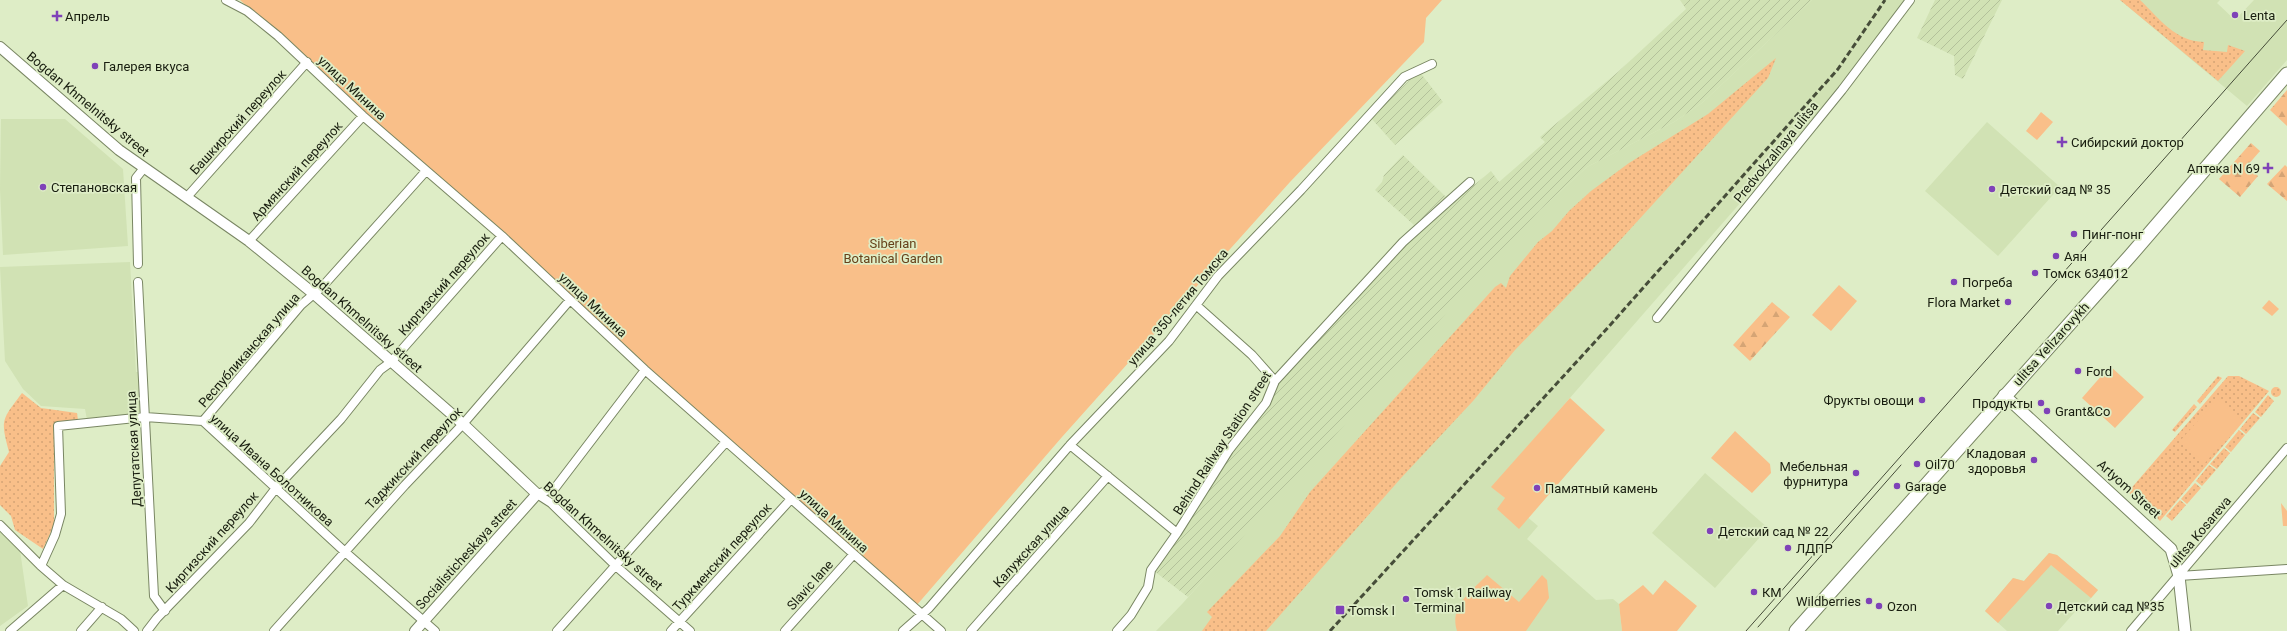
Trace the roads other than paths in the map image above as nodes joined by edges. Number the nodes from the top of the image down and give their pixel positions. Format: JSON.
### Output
{"nodes":[{"id":1,"x":226,"y":0,"type":"edge"},
{"id":2,"x":1910,"y":0,"type":"edge"},
{"id":3,"x":0,"y":47,"type":"edge"},
{"id":4,"x":307,"y":62,"type":"junction"},
{"id":5,"x":1432,"y":64,"type":"dead end"},
{"id":6,"x":2287,"y":74,"type":"edge"},
{"id":7,"x":363,"y":116,"type":"junction"},
{"id":8,"x":144,"y":168,"type":"junction"},
{"id":9,"x":426,"y":171,"type":"junction"},
{"id":10,"x":1470,"y":182,"type":"dead end"},
{"id":11,"x":187,"y":197,"type":"junction"},
{"id":12,"x":502,"y":236,"type":"junction"},
{"id":13,"x":249,"y":241,"type":"junction"},
{"id":14,"x":138,"y":264,"type":"dead end"},
{"id":15,"x":138,"y":282,"type":"dead end"},
{"id":16,"x":314,"y":294,"type":"junction"},
{"id":17,"x":570,"y":300,"type":"junction"},
{"id":18,"x":1196,"y":305,"type":"junction"},
{"id":19,"x":1658,"y":318,"type":"dead end"},
{"id":20,"x":392,"y":362,"type":"junction"},
{"id":21,"x":645,"y":370,"type":"junction"},
{"id":22,"x":1275,"y":381,"type":"junction"},
{"id":23,"x":2004,"y":396,"type":"junction"},
{"id":24,"x":145,"y":417,"type":"junction"},
{"id":25,"x":203,"y":421,"type":"junction"},
{"id":26,"x":463,"y":424,"type":"junction"},
{"id":27,"x":726,"y":442,"type":"junction"},
{"id":28,"x":1070,"y":445,"type":"junction"},
{"id":29,"x":2287,"y":448,"type":"edge"},
{"id":30,"x":1108,"y":476,"type":"junction"},
{"id":31,"x":276,"y":488,"type":"junction"},
{"id":32,"x":537,"y":494,"type":"junction"},
{"id":33,"x":791,"y":499,"type":"junction"},
{"id":34,"x":0,"y":525,"type":"edge"},
{"id":35,"x":1177,"y":533,"type":"junction"},
{"id":36,"x":344,"y":551,"type":"junction"},
{"id":37,"x":853,"y":555,"type":"junction"},
{"id":38,"x":41,"y":566,"type":"junction"},
{"id":39,"x":616,"y":567,"type":"junction"},
{"id":40,"x":2287,"y":569,"type":"edge"},
{"id":41,"x":2179,"y":576,"type":"junction"},
{"id":42,"x":63,"y":585,"type":"junction"},
{"id":43,"x":102,"y":607,"type":"junction"},
{"id":44,"x":164,"y":611,"type":"junction"},
{"id":45,"x":921,"y":614,"type":"junction"},
{"id":46,"x":424,"y":622,"type":"junction"},
{"id":47,"x":680,"y":622,"type":"junction"},
{"id":48,"x":10,"y":631,"type":"edge"},
{"id":49,"x":81,"y":631,"type":"edge"},
{"id":50,"x":134,"y":631,"type":"edge"},
{"id":51,"x":147,"y":631,"type":"edge"},
{"id":52,"x":274,"y":631,"type":"edge"},
{"id":53,"x":415,"y":631,"type":"edge"},
{"id":54,"x":435,"y":631,"type":"edge"},
{"id":55,"x":557,"y":631,"type":"edge"},
{"id":56,"x":671,"y":631,"type":"edge"},
{"id":57,"x":690,"y":631,"type":"edge"},
{"id":58,"x":786,"y":631,"type":"edge"},
{"id":59,"x":903,"y":631,"type":"edge"},
{"id":60,"x":941,"y":631,"type":"edge"},
{"id":61,"x":971,"y":631,"type":"edge"},
{"id":62,"x":1117,"y":631,"type":"edge"},
{"id":63,"x":1796,"y":631,"type":"edge"},
{"id":64,"x":2131,"y":631,"type":"edge"},
{"id":65,"x":2185,"y":631,"type":"edge"}],
"edges":[{"from":1,"to":4,"type":"street","name":"улица Минина"},
{"from":2,"to":19,"type":"street","name":"Predvokzalnaya ulitsa"},
{"from":3,"to":8,"type":"street","name":"Bogdan Khmelnitsky street"},
{"from":4,"to":7,"type":"street","name":"улица Минина"},
{"from":4,"to":11,"type":"street","name":"Башкирский переулок"},
{"from":5,"to":18,"type":"street","name":"улица 350-летия Томска"},
{"from":6,"to":23,"type":"main road","name":"ulitsa Yelizarovykh"},
{"from":7,"to":9,"type":"street","name":"улица Минина"},
{"from":7,"to":13,"type":"street","name":"Армянский переулок"},
{"from":8,"to":11,"type":"street","name":"Bogdan Khmelnitsky street"},
{"from":8,"to":14,"type":"street"},
{"from":9,"to":12,"type":"street","name":"улица Минина"},
{"from":9,"to":16,"type":"street","name":"Республиканская улица"},
{"from":10,"to":22,"type":"street","name":"Behind Railway Station street"},
{"from":11,"to":13,"type":"street","name":"Bogdan Khmelnitsky street"},
{"from":12,"to":17,"type":"street","name":"улица Минина"},
{"from":12,"to":20,"type":"street","name":"Киргизский переулок"},
{"from":13,"to":16,"type":"street","name":"Bogdan Khmelnitsky street"},
{"from":15,"to":24,"type":"street","name":"Депутатская улица"},
{"from":16,"to":20,"type":"street","name":"Bogdan Khmelnitsky street"},
{"from":16,"to":25,"type":"street","name":"Республиканская улица"},
{"from":17,"to":21,"type":"street","name":"улица Минина"},
{"from":17,"to":26,"type":"street","name":"Таджикский переулок"},
{"from":18,"to":22,"type":"street"},
{"from":18,"to":28,"type":"street","name":"улица 350-летия Томска"},
{"from":20,"to":26,"type":"street","name":"Bogdan Khmelnitsky street"},
{"from":20,"to":31,"type":"street","name":"Киргизский переулок"},
{"from":21,"to":27,"type":"street","name":"улица Минина"},
{"from":21,"to":32,"type":"street"},
{"from":22,"to":35,"type":"street","name":"Behind Railway Station street"},
{"from":23,"to":41,"type":"main road","name":"Artyom Street"},
{"from":23,"to":63,"type":"main road","name":"ulitsa Yelizarovykh"},
{"from":24,"to":25,"type":"street","name":"улица Ивана Болотникова"},
{"from":24,"to":38,"type":"street","name":"улица Ивана Болотникова"},
{"from":24,"to":44,"type":"street","name":"Депутатская улица"},
{"from":25,"to":31,"type":"street","name":"улица Ивана Болотникова"},
{"from":26,"to":32,"type":"street","name":"Bogdan Khmelnitsky street"},
{"from":26,"to":36,"type":"street","name":"Таджикский переулок"},
{"from":27,"to":33,"type":"street","name":"улица Минина"},
{"from":27,"to":39,"type":"street"},
{"from":28,"to":30,"type":"street"},
{"from":28,"to":45,"type":"street","name":"улица 350-летия Томска"},
{"from":29,"to":41,"type":"street","name":"ulitsa Kosareva"},
{"from":30,"to":35,"type":"street"},
{"from":30,"to":61,"type":"street","name":"Калужская улица"},
{"from":31,"to":36,"type":"street","name":"улица Ивана Болотникова"},
{"from":31,"to":44,"type":"street","name":"Киргизский переулок"},
{"from":32,"to":39,"type":"street","name":"Bogdan Khmelnitsky street"},
{"from":32,"to":46,"type":"street","name":"Socialisticheskaya street"},
{"from":33,"to":37,"type":"street","name":"улица Минина"},
{"from":33,"to":47,"type":"street","name":"Туркменский переулок"},
{"from":34,"to":38,"type":"street"},
{"from":35,"to":62,"type":"street","name":"Behind Railway Station street"},
{"from":36,"to":46,"type":"street","name":"улица Ивана Болотникова"},
{"from":36,"to":52,"type":"street","name":"Таджикский переулок"},
{"from":37,"to":45,"type":"street","name":"улица Минина"},
{"from":37,"to":58,"type":"street","name":"Slavic lane"},
{"from":38,"to":42,"type":"street"},
{"from":39,"to":47,"type":"street","name":"Bogdan Khmelnitsky street"},
{"from":39,"to":55,"type":"street"},
{"from":40,"to":41,"type":"street"},
{"from":41,"to":64,"type":"street","name":"ulitsa Kosareva"},
{"from":41,"to":65,"type":"main road","name":"Artyom Street"},
{"from":42,"to":43,"type":"street"},
{"from":42,"to":48,"type":"street"},
{"from":43,"to":49,"type":"street"},
{"from":43,"to":50,"type":"street"},
{"from":44,"to":51,"type":"street","name":"Киргизский переулок"},
{"from":45,"to":59,"type":"street","name":"улица 350-летия Томска"},
{"from":45,"to":60,"type":"street","name":"улица Минина"},
{"from":46,"to":53,"type":"street","name":"Socialisticheskaya street"},
{"from":46,"to":54,"type":"street","name":"улица Ивана Болотникова"},
{"from":47,"to":56,"type":"street","name":"Туркменский переулок"},
{"from":47,"to":57,"type":"street","name":"Bogdan Khmelnitsky street"}]}
